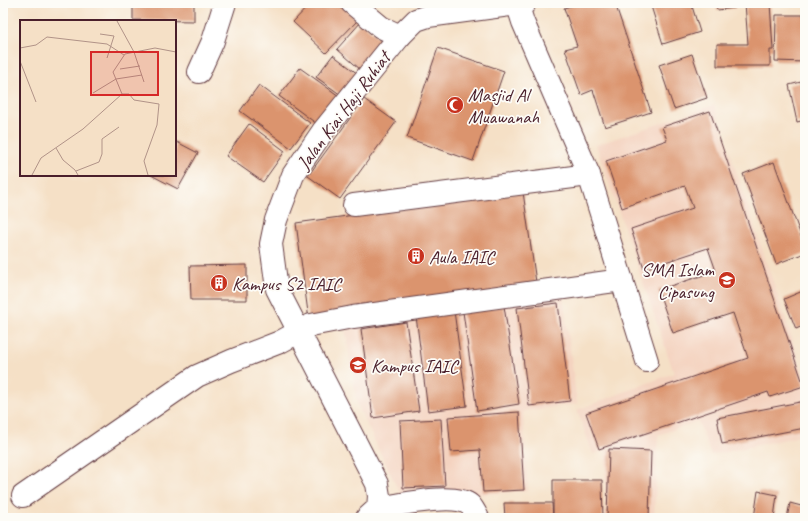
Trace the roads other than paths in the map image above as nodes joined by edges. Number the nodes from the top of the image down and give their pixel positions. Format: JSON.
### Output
{"nodes":[{"id":1,"x":225,"y":3,"type":"edge"},
{"id":2,"x":352,"y":3,"type":"edge"},
{"id":3,"x":520,"y":4,"type":"edge"},
{"id":4,"x":400,"y":36,"type":"junction"},
{"id":5,"x":199,"y":72,"type":"dead end"},
{"id":6,"x":589,"y":175,"type":"junction"},
{"id":7,"x":354,"y":205,"type":"dead end"},
{"id":8,"x":622,"y":280,"type":"junction"},
{"id":9,"x":299,"y":331,"type":"junction"},
{"id":10,"x":647,"y":361,"type":"dead end"},
{"id":11,"x":23,"y":496,"type":"dead end"},
{"id":12,"x":372,"y":513,"type":"edge"},
{"id":13,"x":478,"y":518,"type":"edge"}],
"edges":[{"from":1,"to":5,"type":"street"},
{"from":2,"to":4,"type":"street"},
{"from":3,"to":4,"type":"street","name":"Jalan Kiai Haji Ruhiat"},
{"from":3,"to":6,"type":"street"},
{"from":4,"to":9,"type":"street","name":"Jalan Kiai Haji Ruhiat"},
{"from":6,"to":7,"type":"street"},
{"from":6,"to":8,"type":"street"},
{"from":8,"to":9,"type":"street"},
{"from":8,"to":10,"type":"street"},
{"from":9,"to":11,"type":"street"},
{"from":9,"to":12,"type":"street","name":"Jalan Kiai Haji Ruhiat"},
{"from":12,"to":13,"type":"street"}]}
